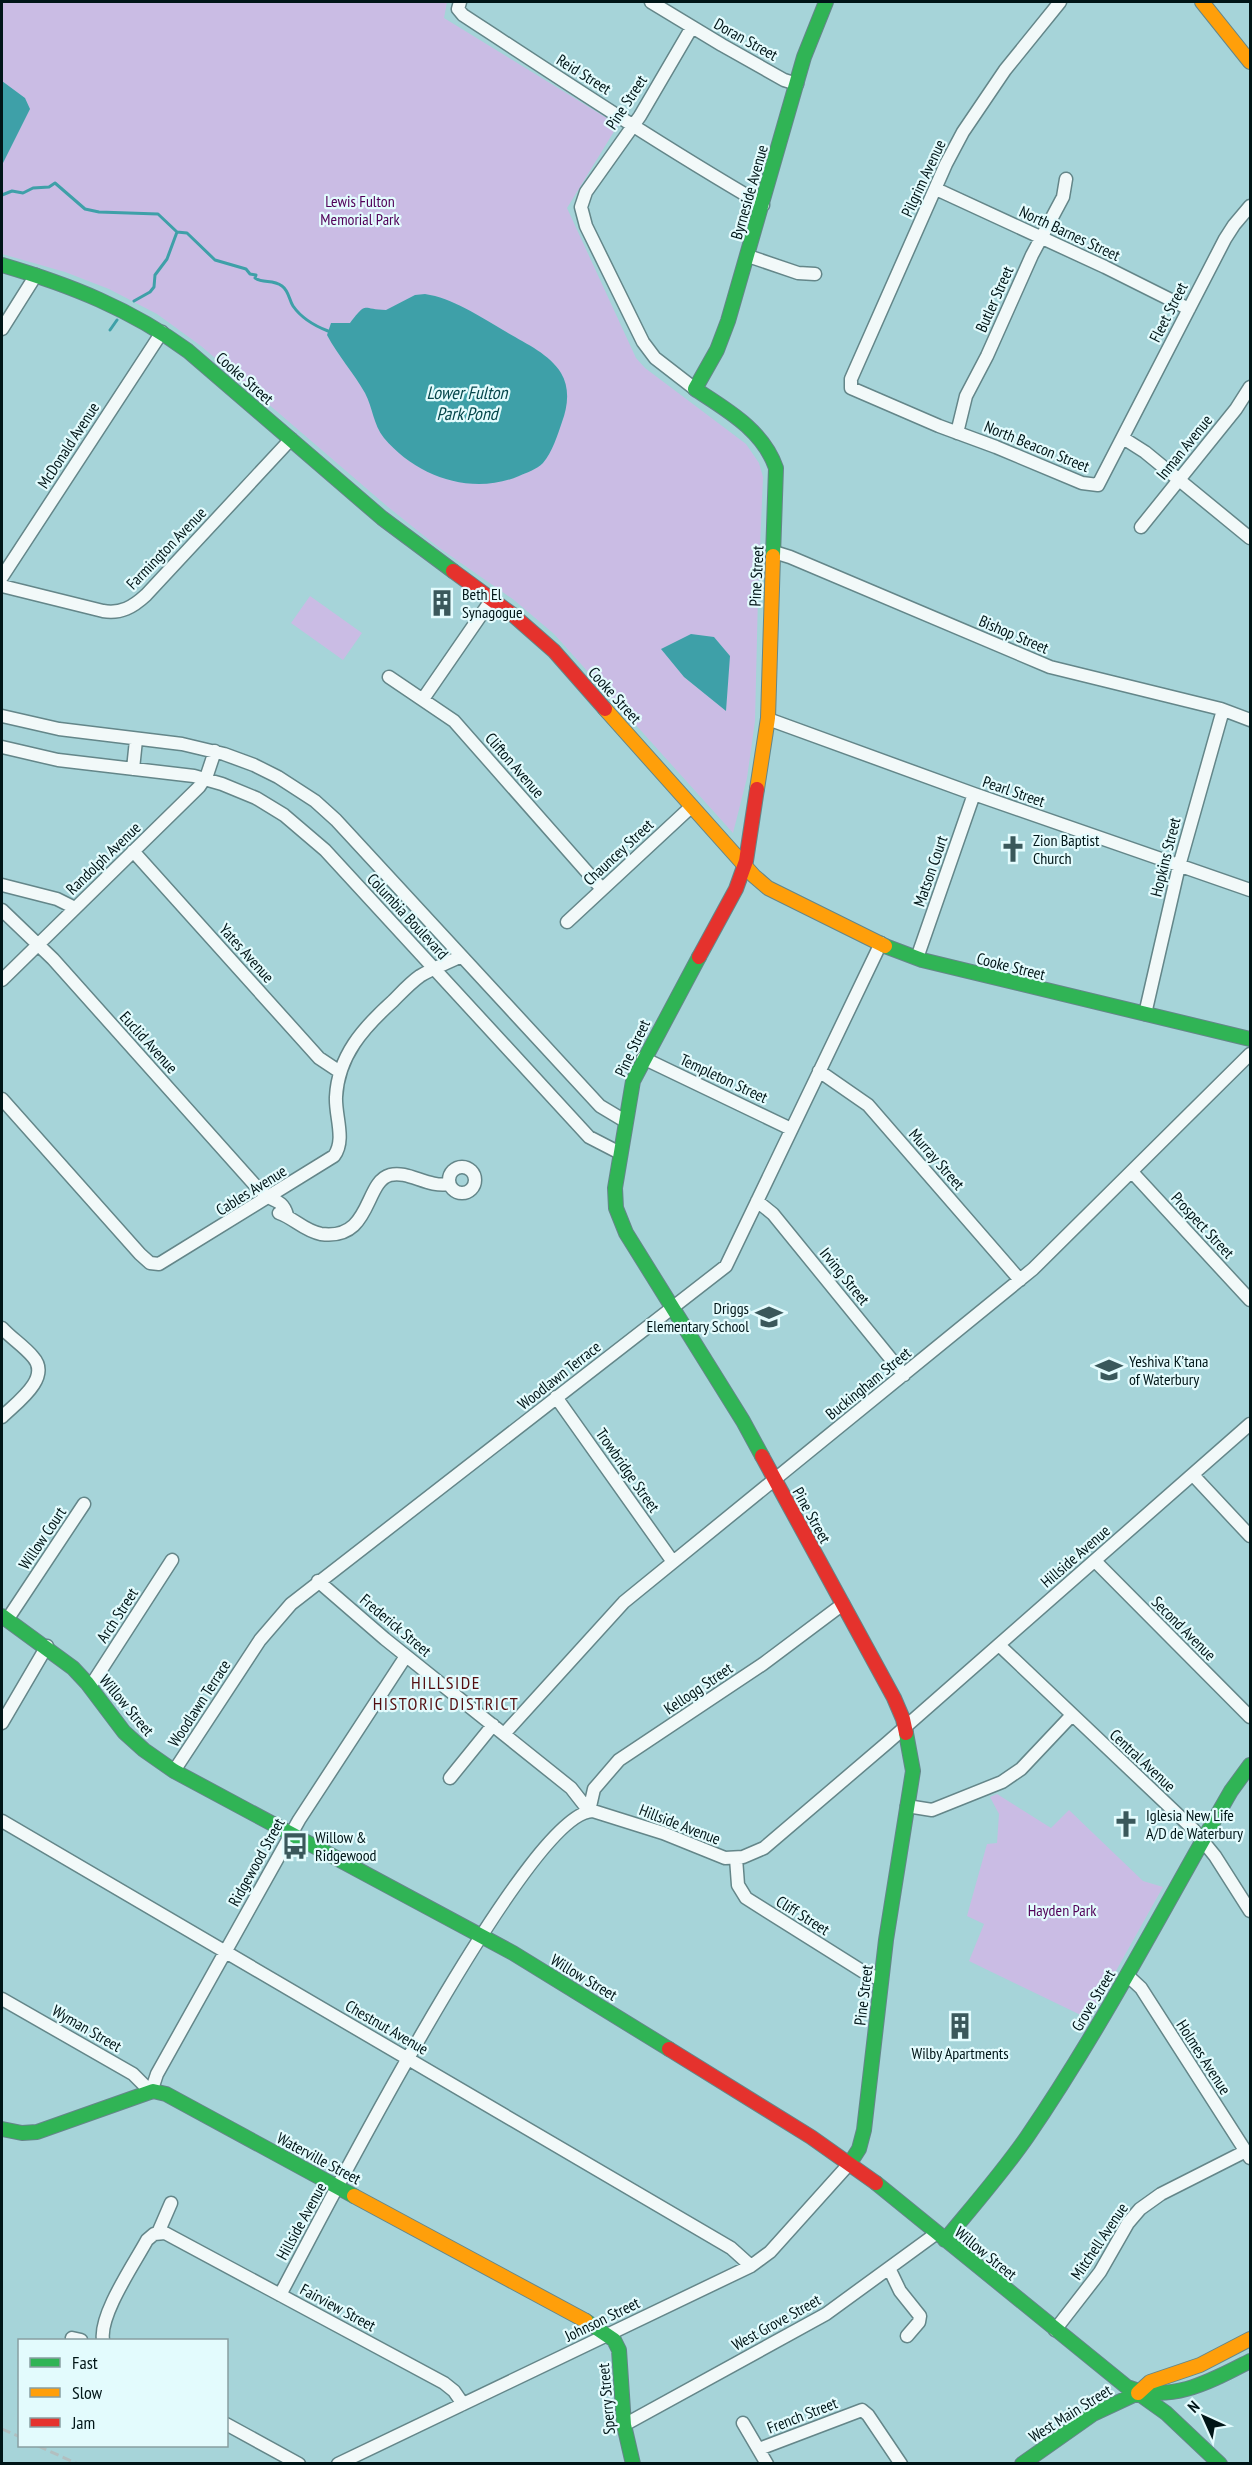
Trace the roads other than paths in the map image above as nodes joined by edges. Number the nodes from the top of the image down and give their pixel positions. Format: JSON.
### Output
{"nodes":[{"id":1,"x":460,"y":2,"type":"edge"},
{"id":2,"x":651,"y":2,"type":"edge"},
{"id":3,"x":826,"y":2,"type":"edge"},
{"id":4,"x":1060,"y":2,"type":"edge"},
{"id":5,"x":1202,"y":2,"type":"edge"},
{"id":6,"x":692,"y":27,"type":"junction"},
{"id":7,"x":1251,"y":62,"type":"edge"},
{"id":8,"x":797,"y":84,"type":"junction"},
{"id":9,"x":633,"y":126,"type":"junction"},
{"id":10,"x":1066,"y":180,"type":"dead end"},
{"id":11,"x":936,"y":189,"type":"junction"},
{"id":12,"x":763,"y":205,"type":"junction"},
{"id":13,"x":1251,"y":206,"type":"edge"},
{"id":14,"x":1042,"y":238,"type":"junction"},
{"id":15,"x":748,"y":256,"type":"junction"},
{"id":16,"x":2,"y":265,"type":"edge"},
{"id":17,"x":815,"y":274,"type":"dead end"},
{"id":18,"x":36,"y":275,"type":"junction"},
{"id":19,"x":1189,"y":309,"type":"junction"},
{"id":20,"x":2,"y":329,"type":"edge"},
{"id":21,"x":162,"y":332,"type":"junction"},
{"id":22,"x":850,"y":387,"type":"joint"},
{"id":23,"x":1251,"y":387,"type":"edge"},
{"id":24,"x":695,"y":389,"type":"junction"},
{"id":25,"x":957,"y":433,"type":"junction"},
{"id":26,"x":1123,"y":438,"type":"junction"},
{"id":27,"x":291,"y":439,"type":"junction"},
{"id":28,"x":1179,"y":480,"type":"junction"},
{"id":29,"x":1141,"y":526,"type":"dead end"},
{"id":30,"x":1251,"y":538,"type":"edge"},
{"id":31,"x":774,"y":552,"type":"junction"},
{"id":32,"x":2,"y":577,"type":"edge"},
{"id":33,"x":2,"y":586,"type":"edge"},
{"id":34,"x":492,"y":599,"type":"junction"},
{"id":35,"x":389,"y":678,"type":"dead end"},
{"id":36,"x":423,"y":699,"type":"junction"},
{"id":37,"x":1223,"y":710,"type":"junction"},
{"id":38,"x":2,"y":716,"type":"edge"},
{"id":39,"x":768,"y":719,"type":"junction"},
{"id":40,"x":1251,"y":720,"type":"edge"},
{"id":41,"x":136,"y":740,"type":"junction"},
{"id":42,"x":2,"y":747,"type":"edge"},
{"id":43,"x":215,"y":751,"type":"junction"},
{"id":44,"x":133,"y":769,"type":"junction"},
{"id":45,"x":205,"y":779,"type":"junction"},
{"id":46,"x":974,"y":794,"type":"junction"},
{"id":47,"x":692,"y":806,"type":"junction"},
{"id":48,"x":133,"y":851,"type":"junction"},
{"id":49,"x":745,"y":866,"type":"junction"},
{"id":50,"x":1179,"y":866,"type":"junction"},
{"id":51,"x":2,"y":885,"type":"edge"},
{"id":52,"x":602,"y":889,"type":"junction"},
{"id":53,"x":1251,"y":890,"type":"edge"},
{"id":54,"x":75,"y":908,"type":"junction"},
{"id":55,"x":2,"y":910,"type":"edge"},
{"id":56,"x":567,"y":922,"type":"dead end"},
{"id":57,"x":881,"y":944,"type":"junction"},
{"id":58,"x":37,"y":945,"type":"junction"},
{"id":59,"x":461,"y":956,"type":"junction"},
{"id":60,"x":917,"y":958,"type":"junction"},
{"id":61,"x":434,"y":969,"type":"junction"},
{"id":62,"x":2,"y":980,"type":"edge"},
{"id":63,"x":1145,"y":1014,"type":"junction"},
{"id":64,"x":1251,"y":1039,"type":"edge"},
{"id":65,"x":1251,"y":1054,"type":"edge"},
{"id":66,"x":643,"y":1058,"type":"junction"},
{"id":67,"x":819,"y":1071,"type":"junction"},
{"id":68,"x":340,"y":1072,"type":"junction"},
{"id":69,"x":2,"y":1099,"type":"edge"},
{"id":70,"x":625,"y":1120,"type":"junction"},
{"id":71,"x":791,"y":1129,"type":"junction"},
{"id":72,"x":620,"y":1153,"type":"junction"},
{"id":73,"x":1132,"y":1172,"type":"junction"},
{"id":74,"x":449,"y":1184,"type":"dead end"},
{"id":75,"x":269,"y":1198,"type":"junction"},
{"id":76,"x":757,"y":1201,"type":"junction"},
{"id":77,"x":1020,"y":1280,"type":"junction"},
{"id":78,"x":1251,"y":1300,"type":"edge"},
{"id":79,"x":672,"y":1308,"type":"junction"},
{"id":80,"x":2,"y":1328,"type":"edge"},
{"id":81,"x":904,"y":1375,"type":"junction"},
{"id":82,"x":556,"y":1397,"type":"junction"},
{"id":83,"x":2,"y":1417,"type":"edge"},
{"id":84,"x":1251,"y":1424,"type":"edge"},
{"id":85,"x":1193,"y":1475,"type":"junction"},
{"id":86,"x":775,"y":1480,"type":"junction"},
{"id":87,"x":84,"y":1504,"type":"dead end"},
{"id":88,"x":1251,"y":1536,"type":"edge"},
{"id":89,"x":172,"y":1560,"type":"dead end"},
{"id":90,"x":1095,"y":1561,"type":"junction"},
{"id":91,"x":673,"y":1562,"type":"junction"},
{"id":92,"x":318,"y":1581,"type":"junction"},
{"id":93,"x":843,"y":1604,"type":"junction"},
{"id":94,"x":4,"y":1618,"type":"edge"},
{"id":95,"x":999,"y":1645,"type":"junction"},
{"id":96,"x":46,"y":1646,"type":"junction"},
{"id":97,"x":406,"y":1656,"type":"junction"},
{"id":98,"x":90,"y":1687,"type":"junction"},
{"id":99,"x":1072,"y":1715,"type":"junction"},
{"id":100,"x":1251,"y":1717,"type":"edge"},
{"id":101,"x":2,"y":1723,"type":"edge"},
{"id":102,"x":493,"y":1725,"type":"junction"},
{"id":103,"x":905,"y":1728,"type":"junction"},
{"id":104,"x":504,"y":1734,"type":"junction"},
{"id":105,"x":1251,"y":1765,"type":"edge"},
{"id":106,"x":174,"y":1771,"type":"junction"},
{"id":107,"x":450,"y":1778,"type":"dead end"},
{"id":108,"x":907,"y":1806,"type":"junction"},
{"id":109,"x":589,"y":1811,"type":"junction"},
{"id":110,"x":2,"y":1821,"type":"edge"},
{"id":111,"x":291,"y":1834,"type":"junction"},
{"id":112,"x":1202,"y":1840,"type":"junction"},
{"id":113,"x":736,"y":1858,"type":"junction"},
{"id":114,"x":1251,"y":1911,"type":"edge"},
{"id":115,"x":481,"y":1935,"type":"junction"},
{"id":116,"x":225,"y":1952,"type":"junction"},
{"id":117,"x":1127,"y":1975,"type":"junction"},
{"id":118,"x":881,"y":1980,"type":"junction"},
{"id":119,"x":2,"y":1999,"type":"edge"},
{"id":120,"x":408,"y":2058,"type":"junction"},
{"id":121,"x":151,"y":2092,"type":"junction"},
{"id":122,"x":2,"y":2129,"type":"edge"},
{"id":123,"x":1248,"y":2155,"type":"edge"},
{"id":124,"x":850,"y":2163,"type":"junction"},
{"id":125,"x":339,"y":2187,"type":"junction"},
{"id":126,"x":171,"y":2203,"type":"dead end"},
{"id":127,"x":158,"y":2233,"type":"junction"},
{"id":128,"x":941,"y":2237,"type":"junction"},
{"id":129,"x":751,"y":2266,"type":"junction"},
{"id":130,"x":888,"y":2268,"type":"junction"},
{"id":131,"x":280,"y":2295,"type":"junction"},
{"id":132,"x":1055,"y":2330,"type":"junction"},
{"id":133,"x":608,"y":2334,"type":"junction"},
{"id":134,"x":906,"y":2336,"type":"dead end"},
{"id":135,"x":103,"y":2339,"type":"edge"},
{"id":136,"x":1251,"y":2339,"type":"edge"},
{"id":137,"x":1251,"y":2361,"type":"edge"},
{"id":138,"x":1138,"y":2393,"type":"junction"},
{"id":139,"x":464,"y":2404,"type":"junction"},
{"id":140,"x":743,"y":2423,"type":"dead end"},
{"id":141,"x":228,"y":2425,"type":"edge"},
{"id":142,"x":624,"y":2426,"type":"junction"},
{"id":143,"x":759,"y":2449,"type":"junction"},
{"id":144,"x":299,"y":2463,"type":"edge"},
{"id":145,"x":338,"y":2463,"type":"edge"},
{"id":146,"x":633,"y":2463,"type":"edge"},
{"id":147,"x":767,"y":2463,"type":"edge"},
{"id":148,"x":901,"y":2463,"type":"edge"},
{"id":149,"x":1022,"y":2463,"type":"edge"},
{"id":150,"x":1220,"y":2463,"type":"edge"}],
"edges":[{"from":1,"to":9,"type":"street","name":"Reid Street"},
{"from":2,"to":6,"type":"street","name":"Doran Street"},
{"from":3,"to":8,"type":"street","name":"Byrneside Avenue"},
{"from":4,"to":11,"type":"street","name":"Pilgrim Avenue"},
{"from":5,"to":7,"type":"street"},
{"from":6,"to":8,"type":"street","name":"Doran Street"},
{"from":6,"to":9,"type":"street","name":"Pine Street"},
{"from":8,"to":12,"type":"street","name":"Byrneside Avenue"},
{"from":9,"to":12,"type":"street","name":"Reid Street"},
{"from":9,"to":24,"type":"street","name":"Pine Street"},
{"from":10,"to":14,"type":"street","name":"Butler Street"},
{"from":11,"to":14,"type":"street","name":"North Barnes Street"},
{"from":11,"to":22,"type":"street","name":"Pilgrim Avenue"},
{"from":12,"to":15,"type":"street","name":"Byrneside Avenue"},
{"from":13,"to":19,"type":"street","name":"Fleet Street"},
{"from":14,"to":19,"type":"street","name":"North Barnes Street"},
{"from":14,"to":25,"type":"street","name":"Butler Street"},
{"from":15,"to":17,"type":"street"},
{"from":15,"to":24,"type":"street","name":"Byrneside Avenue"},
{"from":16,"to":18,"type":"street","name":"Cooke Street"},
{"from":18,"to":20,"type":"street"},
{"from":18,"to":21,"type":"street","name":"Cooke Street"},
{"from":19,"to":26,"type":"street","name":"Fleet Street"},
{"from":21,"to":27,"type":"street","name":"Cooke Street"},
{"from":21,"to":32,"type":"street","name":"McDonald Avenue"},
{"from":22,"to":25,"type":"street","name":"North Beacon Street"},
{"from":23,"to":28,"type":"street","name":"Inman Avenue"},
{"from":24,"to":31,"type":"street","name":"Pine Street"},
{"from":25,"to":26,"type":"street","name":"North Beacon Street"},
{"from":26,"to":28,"type":"street"},
{"from":27,"to":33,"type":"street","name":"Farmington Avenue"},
{"from":27,"to":34,"type":"street","name":"Cooke Street"},
{"from":28,"to":29,"type":"street","name":"Inman Avenue"},
{"from":28,"to":30,"type":"street"},
{"from":31,"to":37,"type":"street","name":"Bishop Street"},
{"from":31,"to":39,"type":"street","name":"Pine Street"},
{"from":34,"to":36,"type":"street"},
{"from":34,"to":47,"type":"street","name":"Cooke Street"},
{"from":35,"to":36,"type":"street","name":"Clifton Avenue"},
{"from":36,"to":52,"type":"street","name":"Clifton Avenue"},
{"from":37,"to":40,"type":"street","name":"Bishop Street"},
{"from":37,"to":50,"type":"street","name":"Hopkins Street"},
{"from":38,"to":41,"type":"street","name":"Columbia Boulevard"},
{"from":39,"to":46,"type":"street","name":"Pearl Street"},
{"from":39,"to":49,"type":"street","name":"Pine Street"},
{"from":41,"to":43,"type":"street","name":"Columbia Boulevard"},
{"from":41,"to":44,"type":"street"},
{"from":42,"to":44,"type":"street","name":"Columbia Boulevard"},
{"from":43,"to":45,"type":"street","name":"Randolph Avenue"},
{"from":43,"to":59,"type":"street","name":"Columbia Boulevard"},
{"from":44,"to":45,"type":"street","name":"Columbia Boulevard"},
{"from":45,"to":48,"type":"street","name":"Randolph Avenue"},
{"from":45,"to":61,"type":"street","name":"Columbia Boulevard"},
{"from":46,"to":50,"type":"street","name":"Pearl Street"},
{"from":46,"to":60,"type":"street","name":"Matson Court"},
{"from":47,"to":49,"type":"street","name":"Cooke Street"},
{"from":47,"to":52,"type":"street","name":"Chauncey Street"},
{"from":48,"to":54,"type":"street","name":"Randolph Avenue"},
{"from":48,"to":68,"type":"street","name":"Yates Avenue"},
{"from":49,"to":57,"type":"street","name":"Cooke Street"},
{"from":49,"to":66,"type":"street","name":"Pine Street"},
{"from":50,"to":53,"type":"street","name":"Pearl Street"},
{"from":50,"to":63,"type":"street","name":"Hopkins Street"},
{"from":51,"to":54,"type":"street"},
{"from":52,"to":56,"type":"street","name":"Chauncey Street"},
{"from":54,"to":58,"type":"street","name":"Randolph Avenue"},
{"from":55,"to":58,"type":"street","name":"Euclid Avenue"},
{"from":57,"to":60,"type":"street","name":"Cooke Street"},
{"from":57,"to":67,"type":"street","name":"Woodlawn Terrace"},
{"from":58,"to":62,"type":"street","name":"Randolph Avenue"},
{"from":58,"to":75,"type":"street","name":"Euclid Avenue"},
{"from":59,"to":61,"type":"street","name":"Cables Avenue"},
{"from":59,"to":70,"type":"street","name":"Columbia Boulevard"},
{"from":60,"to":63,"type":"street","name":"Cooke Street"},
{"from":61,"to":68,"type":"street","name":"Cables Avenue"},
{"from":61,"to":72,"type":"street","name":"Columbia Boulevard"},
{"from":63,"to":64,"type":"street","name":"Cooke Street"},
{"from":65,"to":73,"type":"street","name":"Buckingham Street"},
{"from":66,"to":70,"type":"street","name":"Pine Street"},
{"from":66,"to":71,"type":"street","name":"Templeton Street"},
{"from":67,"to":71,"type":"street","name":"Woodlawn Terrace"},
{"from":67,"to":77,"type":"street","name":"Murray Street"},
{"from":68,"to":75,"type":"street","name":"Cables Avenue"},
{"from":69,"to":75,"type":"street","name":"Cables Avenue"},
{"from":70,"to":72,"type":"street","name":"Pine Street"},
{"from":71,"to":76,"type":"street","name":"Woodlawn Terrace"},
{"from":72,"to":79,"type":"street","name":"Pine Street"},
{"from":73,"to":77,"type":"street","name":"Buckingham Street"},
{"from":73,"to":78,"type":"street","name":"Prospect Street"},
{"from":74,"to":75,"type":"street","name":"Euclid Avenue"},
{"from":76,"to":79,"type":"street","name":"Woodlawn Terrace"},
{"from":76,"to":81,"type":"street","name":"Irving Street"},
{"from":77,"to":81,"type":"street","name":"Buckingham Street"},
{"from":79,"to":82,"type":"street","name":"Woodlawn Terrace"},
{"from":79,"to":86,"type":"street","name":"Pine Street"},
{"from":80,"to":83,"type":"street"},
{"from":81,"to":86,"type":"street","name":"Buckingham Street"},
{"from":82,"to":91,"type":"street","name":"Trowbridge Street"},
{"from":82,"to":92,"type":"street","name":"Woodlawn Terrace"},
{"from":84,"to":85,"type":"street","name":"Hillside Avenue"},
{"from":85,"to":88,"type":"street"},
{"from":85,"to":90,"type":"street","name":"Hillside Avenue"},
{"from":86,"to":91,"type":"street","name":"Buckingham Street"},
{"from":86,"to":93,"type":"street","name":"Pine Street"},
{"from":87,"to":94,"type":"street","name":"Willow Court"},
{"from":89,"to":98,"type":"street","name":"Arch Street"},
{"from":90,"to":95,"type":"street","name":"Hillside Avenue"},
{"from":90,"to":100,"type":"street","name":"Second Avenue"},
{"from":91,"to":104,"type":"street","name":"Buckingham Street"},
{"from":92,"to":97,"type":"street","name":"Frederick Street"},
{"from":92,"to":106,"type":"street","name":"Woodlawn Terrace"},
{"from":93,"to":103,"type":"street","name":"Pine Street"},
{"from":93,"to":109,"type":"street","name":"Kellogg Street"},
{"from":94,"to":96,"type":"street","name":"Willow Street"},
{"from":95,"to":99,"type":"street","name":"Central Avenue"},
{"from":95,"to":103,"type":"street","name":"Hillside Avenue"},
{"from":96,"to":98,"type":"street","name":"Willow Street"},
{"from":96,"to":101,"type":"street"},
{"from":97,"to":102,"type":"street","name":"Frederick Street"},
{"from":97,"to":111,"type":"street","name":"Ridgewood Street"},
{"from":98,"to":106,"type":"street","name":"Willow Street"},
{"from":99,"to":108,"type":"street"},
{"from":99,"to":112,"type":"street","name":"Central Avenue"},
{"from":102,"to":104,"type":"street","name":"Frederick Street"},
{"from":102,"to":107,"type":"street"},
{"from":103,"to":108,"type":"street","name":"Pine Street"},
{"from":103,"to":113,"type":"street","name":"Hillside Avenue"},
{"from":104,"to":109,"type":"street","name":"Frederick Street"},
{"from":105,"to":112,"type":"street","name":"Grove Street"},
{"from":106,"to":111,"type":"street","name":"Willow Street"},
{"from":108,"to":118,"type":"street","name":"Pine Street"},
{"from":109,"to":113,"type":"street","name":"Hillside Avenue"},
{"from":109,"to":115,"type":"street","name":"Hillside Avenue"},
{"from":110,"to":116,"type":"street","name":"Chestnut Avenue"},
{"from":111,"to":115,"type":"street","name":"Willow Street"},
{"from":111,"to":116,"type":"street","name":"Ridgewood Street"},
{"from":112,"to":114,"type":"street","name":"Central Avenue"},
{"from":112,"to":117,"type":"street","name":"Grove Street"},
{"from":113,"to":118,"type":"street","name":"Cliff Street"},
{"from":115,"to":120,"type":"street","name":"Hillside Avenue"},
{"from":115,"to":124,"type":"street","name":"Willow Street"},
{"from":116,"to":120,"type":"street","name":"Chestnut Avenue"},
{"from":116,"to":121,"type":"street","name":"Ridgewood Street"},
{"from":117,"to":123,"type":"street","name":"Holmes Avenue"},
{"from":117,"to":128,"type":"street","name":"Grove Street"},
{"from":118,"to":124,"type":"street","name":"Pine Street"},
{"from":119,"to":121,"type":"street","name":"Wyman Street"},
{"from":120,"to":125,"type":"street","name":"Hillside Avenue"},
{"from":120,"to":129,"type":"street","name":"Chestnut Avenue"},
{"from":121,"to":122,"type":"street"},
{"from":121,"to":125,"type":"street","name":"Waterville Street"},
{"from":123,"to":132,"type":"street","name":"Mitchell Avenue"},
{"from":124,"to":128,"type":"street","name":"Willow Street"},
{"from":124,"to":129,"type":"street","name":"Johnson Street"},
{"from":125,"to":131,"type":"street","name":"Hillside Avenue"},
{"from":125,"to":133,"type":"street","name":"Waterville Street"},
{"from":126,"to":127,"type":"street"},
{"from":127,"to":131,"type":"street","name":"Fairview Street"},
{"from":127,"to":135,"type":"street"},
{"from":128,"to":130,"type":"street","name":"West Grove Street"},
{"from":128,"to":132,"type":"street","name":"Willow Street"},
{"from":129,"to":133,"type":"street","name":"Johnson Street"},
{"from":130,"to":134,"type":"street"},
{"from":130,"to":142,"type":"street","name":"West Grove Street"},
{"from":131,"to":139,"type":"street","name":"Fairview Street"},
{"from":132,"to":138,"type":"street","name":"Willow Street"},
{"from":133,"to":139,"type":"street","name":"Johnson Street"},
{"from":133,"to":142,"type":"street","name":"Sperry Street"},
{"from":136,"to":138,"type":"street","name":"West Main Street"},
{"from":137,"to":138,"type":"street","name":"West Main Street"},
{"from":138,"to":149,"type":"street","name":"West Main Street"},
{"from":138,"to":150,"type":"street","name":"Willow Street"},
{"from":139,"to":145,"type":"street","name":"Johnson Street"},
{"from":140,"to":143,"type":"street"},
{"from":141,"to":144,"type":"street"},
{"from":142,"to":146,"type":"street","name":"Sperry Street"},
{"from":143,"to":147,"type":"street"},
{"from":143,"to":148,"type":"street","name":"French Street"}]}
